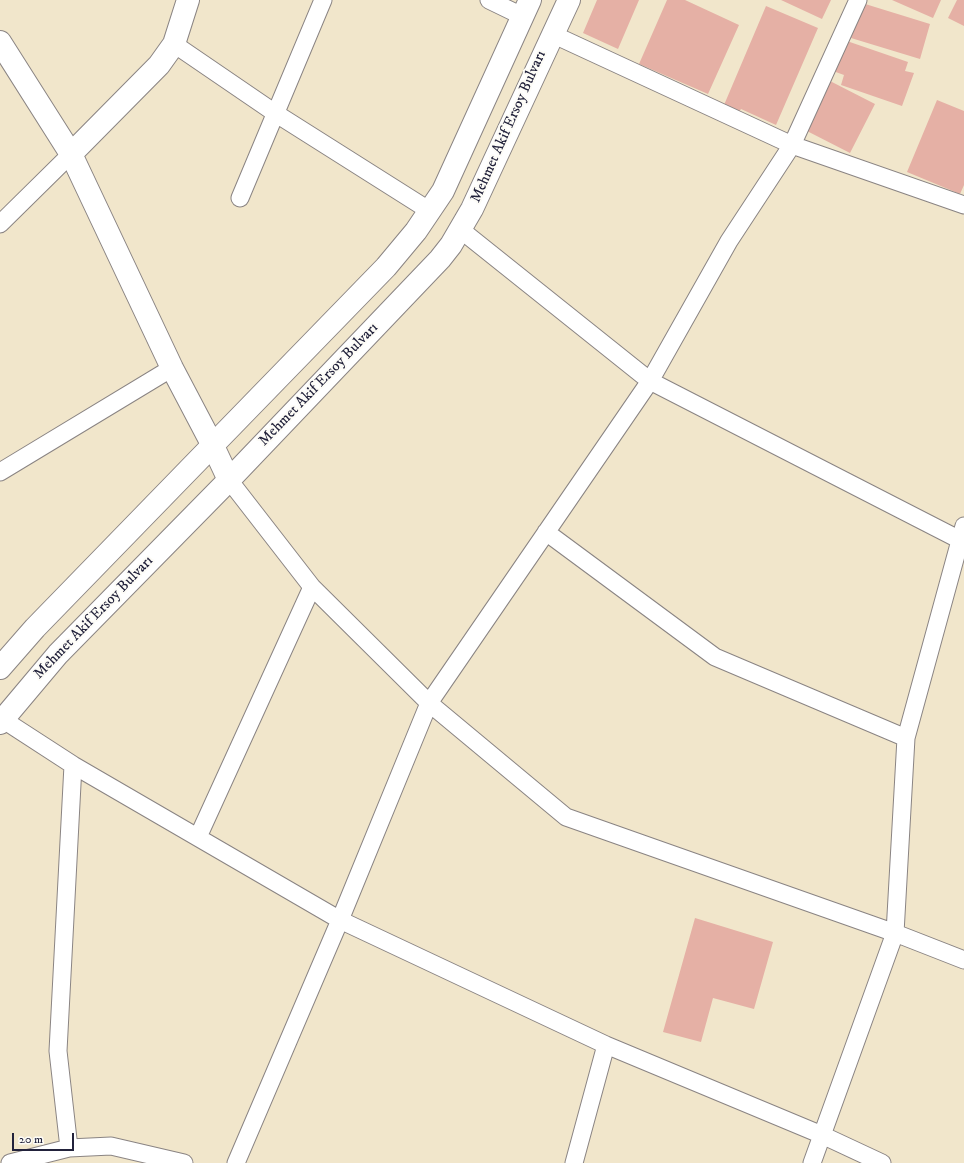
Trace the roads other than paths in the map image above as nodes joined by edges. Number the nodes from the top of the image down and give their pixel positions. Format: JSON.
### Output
{"nodes":[{"id":1,"x":188,"y":0,"type":"edge"},
{"id":2,"x":323,"y":0,"type":"edge"},
{"id":3,"x":489,"y":0,"type":"edge"},
{"id":4,"x":568,"y":0,"type":"edge"},
{"id":5,"x":858,"y":0,"type":"edge"},
{"id":6,"x":526,"y":8,"type":"edge"},
{"id":7,"x":552,"y":34,"type":"junction"},
{"id":8,"x":0,"y":42,"type":"edge"},
{"id":9,"x":174,"y":44,"type":"junction"},
{"id":10,"x":276,"y":113,"type":"junction"},
{"id":11,"x":792,"y":145,"type":"junction"},
{"id":12,"x":71,"y":154,"type":"junction"},
{"id":13,"x":240,"y":198,"type":"dead end"},
{"id":14,"x":964,"y":205,"type":"edge"},
{"id":15,"x":430,"y":211,"type":"junction"},
{"id":16,"x":0,"y":224,"type":"edge"},
{"id":17,"x":461,"y":230,"type":"junction"},
{"id":18,"x":172,"y":368,"type":"junction"},
{"id":19,"x":650,"y":381,"type":"junction"},
{"id":20,"x":213,"y":446,"type":"junction"},
{"id":21,"x":0,"y":472,"type":"edge"},
{"id":22,"x":229,"y":480,"type":"junction"},
{"id":23,"x":546,"y":532,"type":"junction"},
{"id":24,"x":962,"y":536,"type":"edge"},
{"id":25,"x":312,"y":587,"type":"junction"},
{"id":26,"x":0,"y":668,"type":"edge"},
{"id":27,"x":429,"y":703,"type":"junction"},
{"id":28,"x":1,"y":721,"type":"edge"},
{"id":29,"x":906,"y":738,"type":"junction"},
{"id":30,"x":73,"y":765,"type":"junction"},
{"id":31,"x":198,"y":837,"type":"junction"},
{"id":32,"x":340,"y":920,"type":"junction"},
{"id":33,"x":895,"y":933,"type":"junction"},
{"id":34,"x":964,"y":960,"type":"edge"},
{"id":35,"x":606,"y":1045,"type":"junction"},
{"id":36,"x":822,"y":1135,"type":"junction"},
{"id":37,"x":69,"y":1148,"type":"junction"},
{"id":38,"x":10,"y":1163,"type":"edge"},
{"id":39,"x":184,"y":1163,"type":"edge"},
{"id":40,"x":236,"y":1163,"type":"edge"},
{"id":41,"x":574,"y":1163,"type":"edge"},
{"id":42,"x":812,"y":1163,"type":"edge"},
{"id":43,"x":882,"y":1163,"type":"edge"}],
"edges":[{"from":1,"to":9,"type":"main road"},
{"from":2,"to":10,"type":"street"},
{"from":3,"to":6,"type":"street"},
{"from":4,"to":7,"type":"main road","name":"Mehmet Akif Ersoy Bulvarı"},
{"from":5,"to":11,"type":"street"},
{"from":6,"to":15,"type":"main road"},
{"from":7,"to":11,"type":"street"},
{"from":7,"to":17,"type":"main road","name":"Mehmet Akif Ersoy Bulvarı"},
{"from":8,"to":12,"type":"main road"},
{"from":9,"to":10,"type":"street"},
{"from":9,"to":12,"type":"main road"},
{"from":10,"to":13,"type":"street"},
{"from":10,"to":15,"type":"street"},
{"from":11,"to":14,"type":"street"},
{"from":11,"to":19,"type":"street"},
{"from":12,"to":16,"type":"street"},
{"from":12,"to":18,"type":"main road"},
{"from":15,"to":20,"type":"main road"},
{"from":17,"to":19,"type":"street"},
{"from":17,"to":22,"type":"main road","name":"Mehmet Akif Ersoy Bulvarı"},
{"from":18,"to":20,"type":"main road"},
{"from":18,"to":21,"type":"street"},
{"from":19,"to":23,"type":"street"},
{"from":19,"to":24,"type":"street"},
{"from":20,"to":22,"type":"main road"},
{"from":20,"to":26,"type":"main road"},
{"from":22,"to":25,"type":"street"},
{"from":22,"to":28,"type":"main road","name":"Mehmet Akif Ersoy Bulvarı"},
{"from":23,"to":27,"type":"street"},
{"from":23,"to":29,"type":"street"},
{"from":24,"to":29,"type":"street"},
{"from":25,"to":27,"type":"street"},
{"from":25,"to":31,"type":"street"},
{"from":27,"to":32,"type":"street"},
{"from":27,"to":33,"type":"street"},
{"from":28,"to":30,"type":"street"},
{"from":29,"to":33,"type":"street"},
{"from":30,"to":31,"type":"street"},
{"from":30,"to":37,"type":"street"},
{"from":31,"to":32,"type":"street"},
{"from":32,"to":35,"type":"street"},
{"from":32,"to":40,"type":"street"},
{"from":33,"to":34,"type":"street"},
{"from":33,"to":36,"type":"street"},
{"from":35,"to":36,"type":"street"},
{"from":35,"to":41,"type":"street"},
{"from":36,"to":42,"type":"street"},
{"from":36,"to":43,"type":"street"},
{"from":37,"to":38,"type":"street"},
{"from":37,"to":39,"type":"street"}]}
